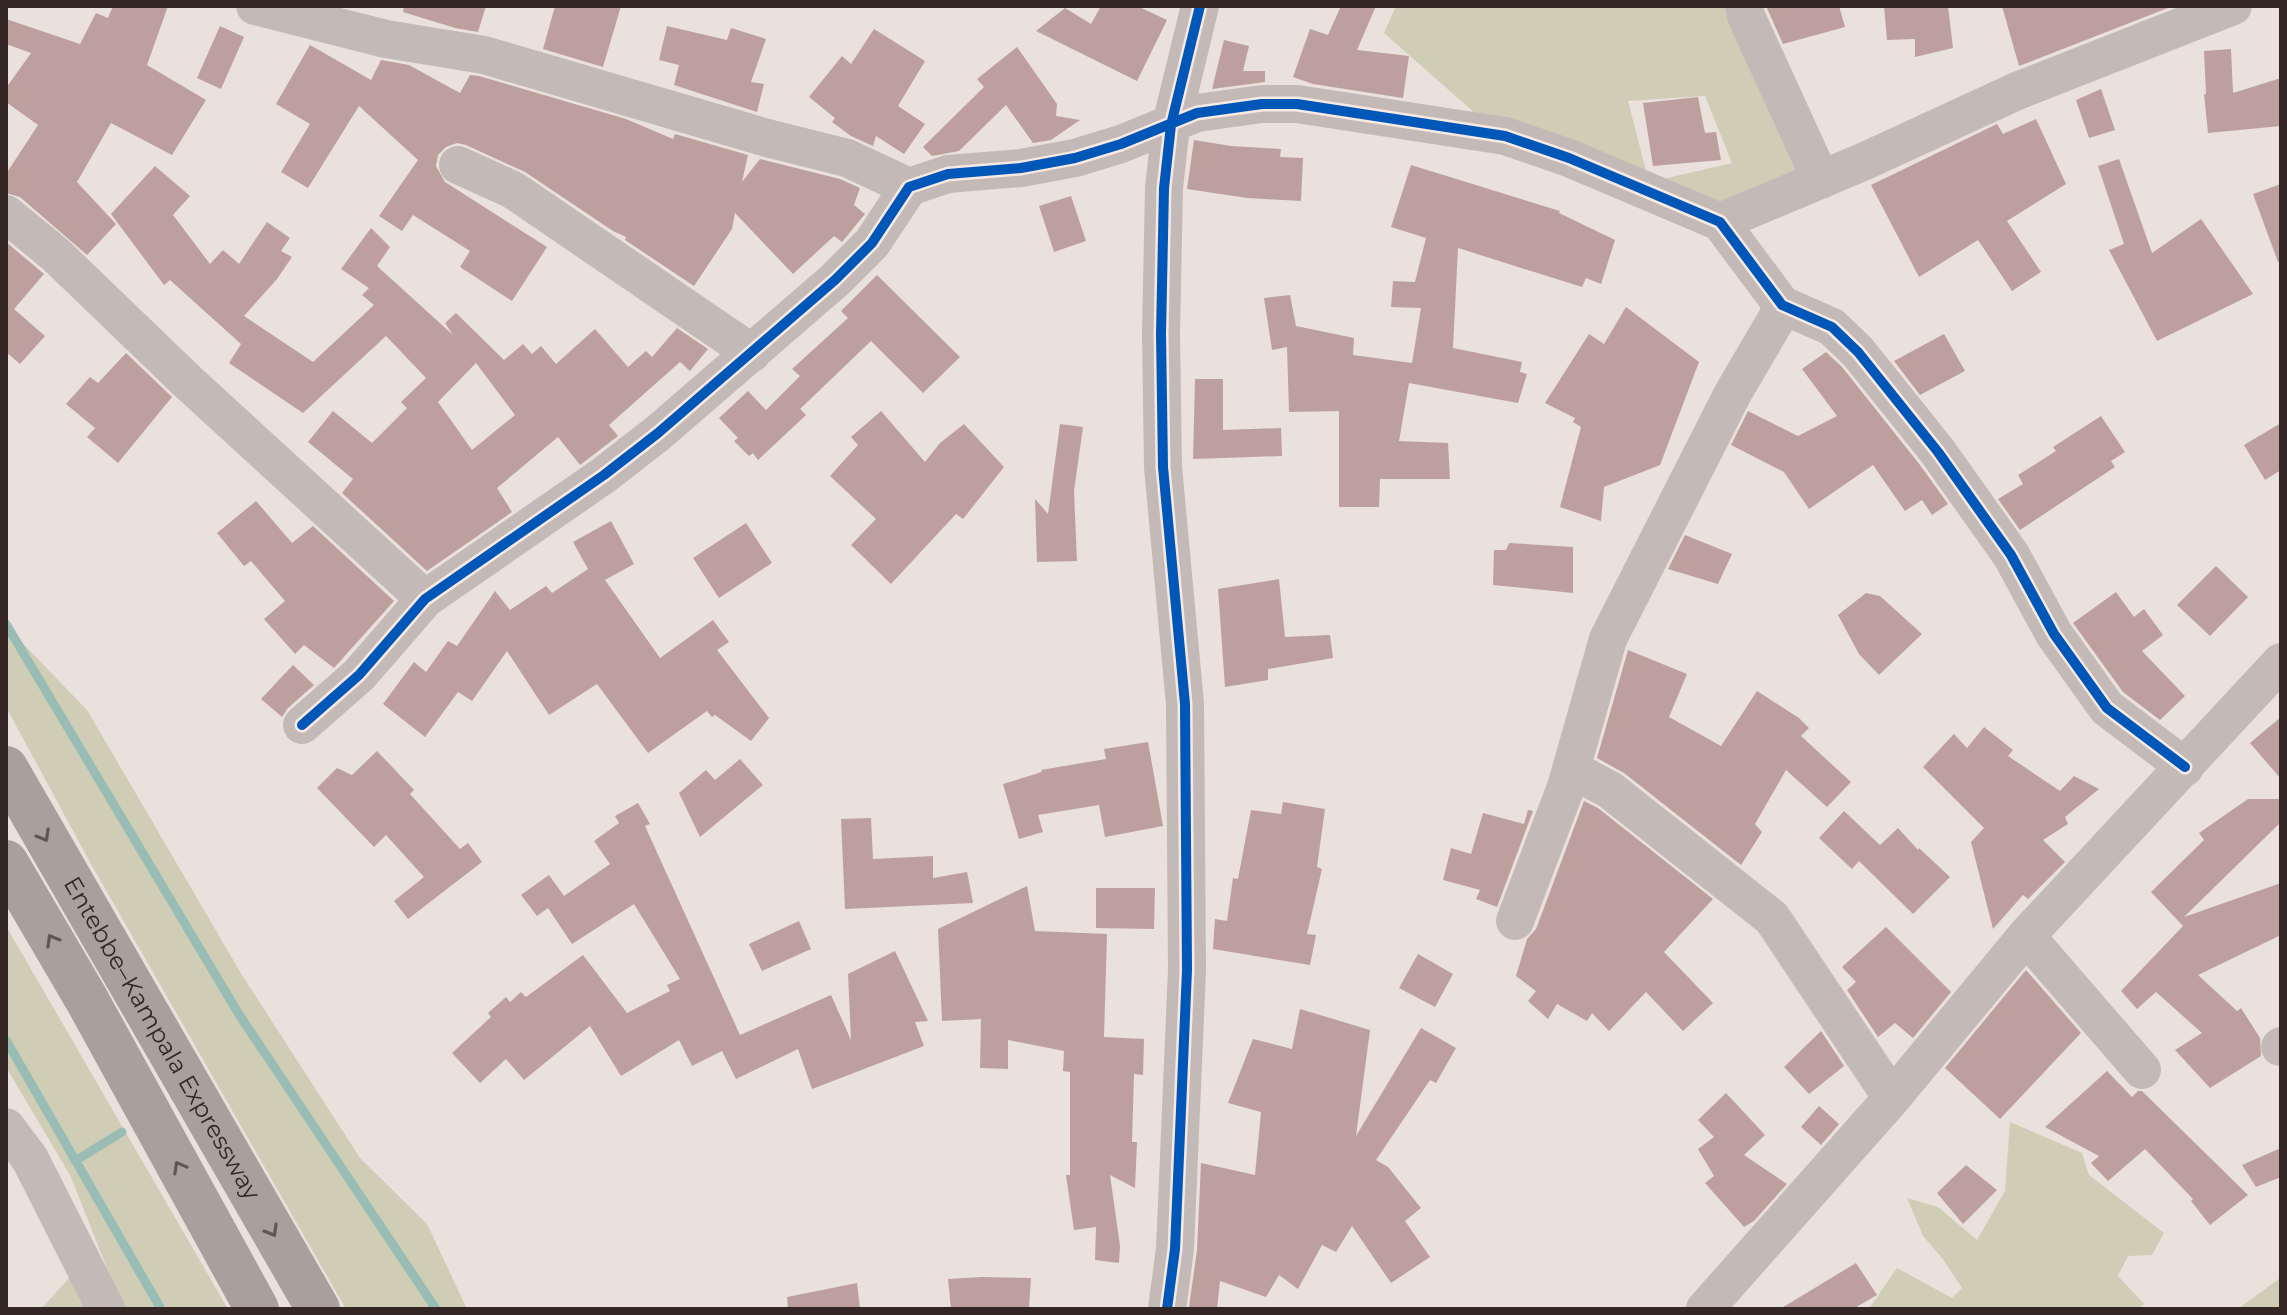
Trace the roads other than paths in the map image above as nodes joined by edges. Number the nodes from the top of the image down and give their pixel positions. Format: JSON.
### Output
{"nodes":[{"id":1,"x":255,"y":6,"type":"edge"},
{"id":2,"x":1200,"y":6,"type":"edge"},
{"id":3,"x":1744,"y":6,"type":"edge"},
{"id":4,"x":2233,"y":6,"type":"edge"},
{"id":5,"x":1171,"y":125,"type":"junction"},
{"id":6,"x":458,"y":165,"type":"dead end"},
{"id":7,"x":1821,"y":180,"type":"junction"},
{"id":8,"x":909,"y":187,"type":"junction"},
{"id":9,"x":6,"y":214,"type":"edge"},
{"id":10,"x":1720,"y":222,"type":"junction"},
{"id":11,"x":1782,"y":305,"type":"junction"},
{"id":12,"x":752,"y":353,"type":"junction"},
{"id":13,"x":425,"y":599,"type":"junction"},
{"id":14,"x":2281,"y":662,"type":"edge"},
{"id":15,"x":302,"y":725,"type":"dead end"},
{"id":16,"x":2185,"y":767,"type":"junction"},
{"id":17,"x":6,"y":768,"type":"edge"},
{"id":18,"x":1571,"y":769,"type":"junction"},
{"id":19,"x":6,"y":862,"type":"edge"},
{"id":20,"x":1515,"y":921,"type":"dead end"},
{"id":21,"x":2026,"y":936,"type":"junction"},
{"id":22,"x":2142,"y":1070,"type":"dead end"},
{"id":23,"x":1892,"y":1098,"type":"junction"},
{"id":24,"x":6,"y":1108,"type":"edge"},
{"id":25,"x":6,"y":1127,"type":"edge"},
{"id":26,"x":30,"y":1159,"type":"junction"},
{"id":27,"x":106,"y":1309,"type":"edge"},
{"id":28,"x":257,"y":1309,"type":"edge"},
{"id":29,"x":318,"y":1309,"type":"edge"},
{"id":30,"x":1167,"y":1309,"type":"edge"},
{"id":31,"x":1705,"y":1309,"type":"edge"}],
"edges":[{"from":1,"to":8,"type":"street"},
{"from":2,"to":5,"type":"street"},
{"from":3,"to":7,"type":"street"},
{"from":4,"to":7,"type":"street"},
{"from":5,"to":8,"type":"street"},
{"from":5,"to":10,"type":"street"},
{"from":5,"to":30,"type":"street"},
{"from":6,"to":12,"type":"street"},
{"from":7,"to":10,"type":"street"},
{"from":8,"to":12,"type":"street"},
{"from":9,"to":13,"type":"street"},
{"from":10,"to":11,"type":"street"},
{"from":11,"to":16,"type":"street"},
{"from":11,"to":18,"type":"street"},
{"from":12,"to":13,"type":"street"},
{"from":13,"to":15,"type":"street"},
{"from":14,"to":16,"type":"street"},
{"from":16,"to":21,"type":"street"},
{"from":17,"to":29,"type":"highway","name":"Entebbe–Kampala Expressway","one_way":true},
{"from":18,"to":20,"type":"street"},
{"from":18,"to":23,"type":"street"},
{"from":28,"to":19,"type":"highway","name":"Entebbe–Kampala Expressway","one_way":true},
{"from":21,"to":22,"type":"street"},
{"from":21,"to":23,"type":"street"},
{"from":23,"to":31,"type":"street"},
{"from":24,"to":26,"type":"street"},
{"from":25,"to":26,"type":"street"},
{"from":26,"to":27,"type":"street"}]}
